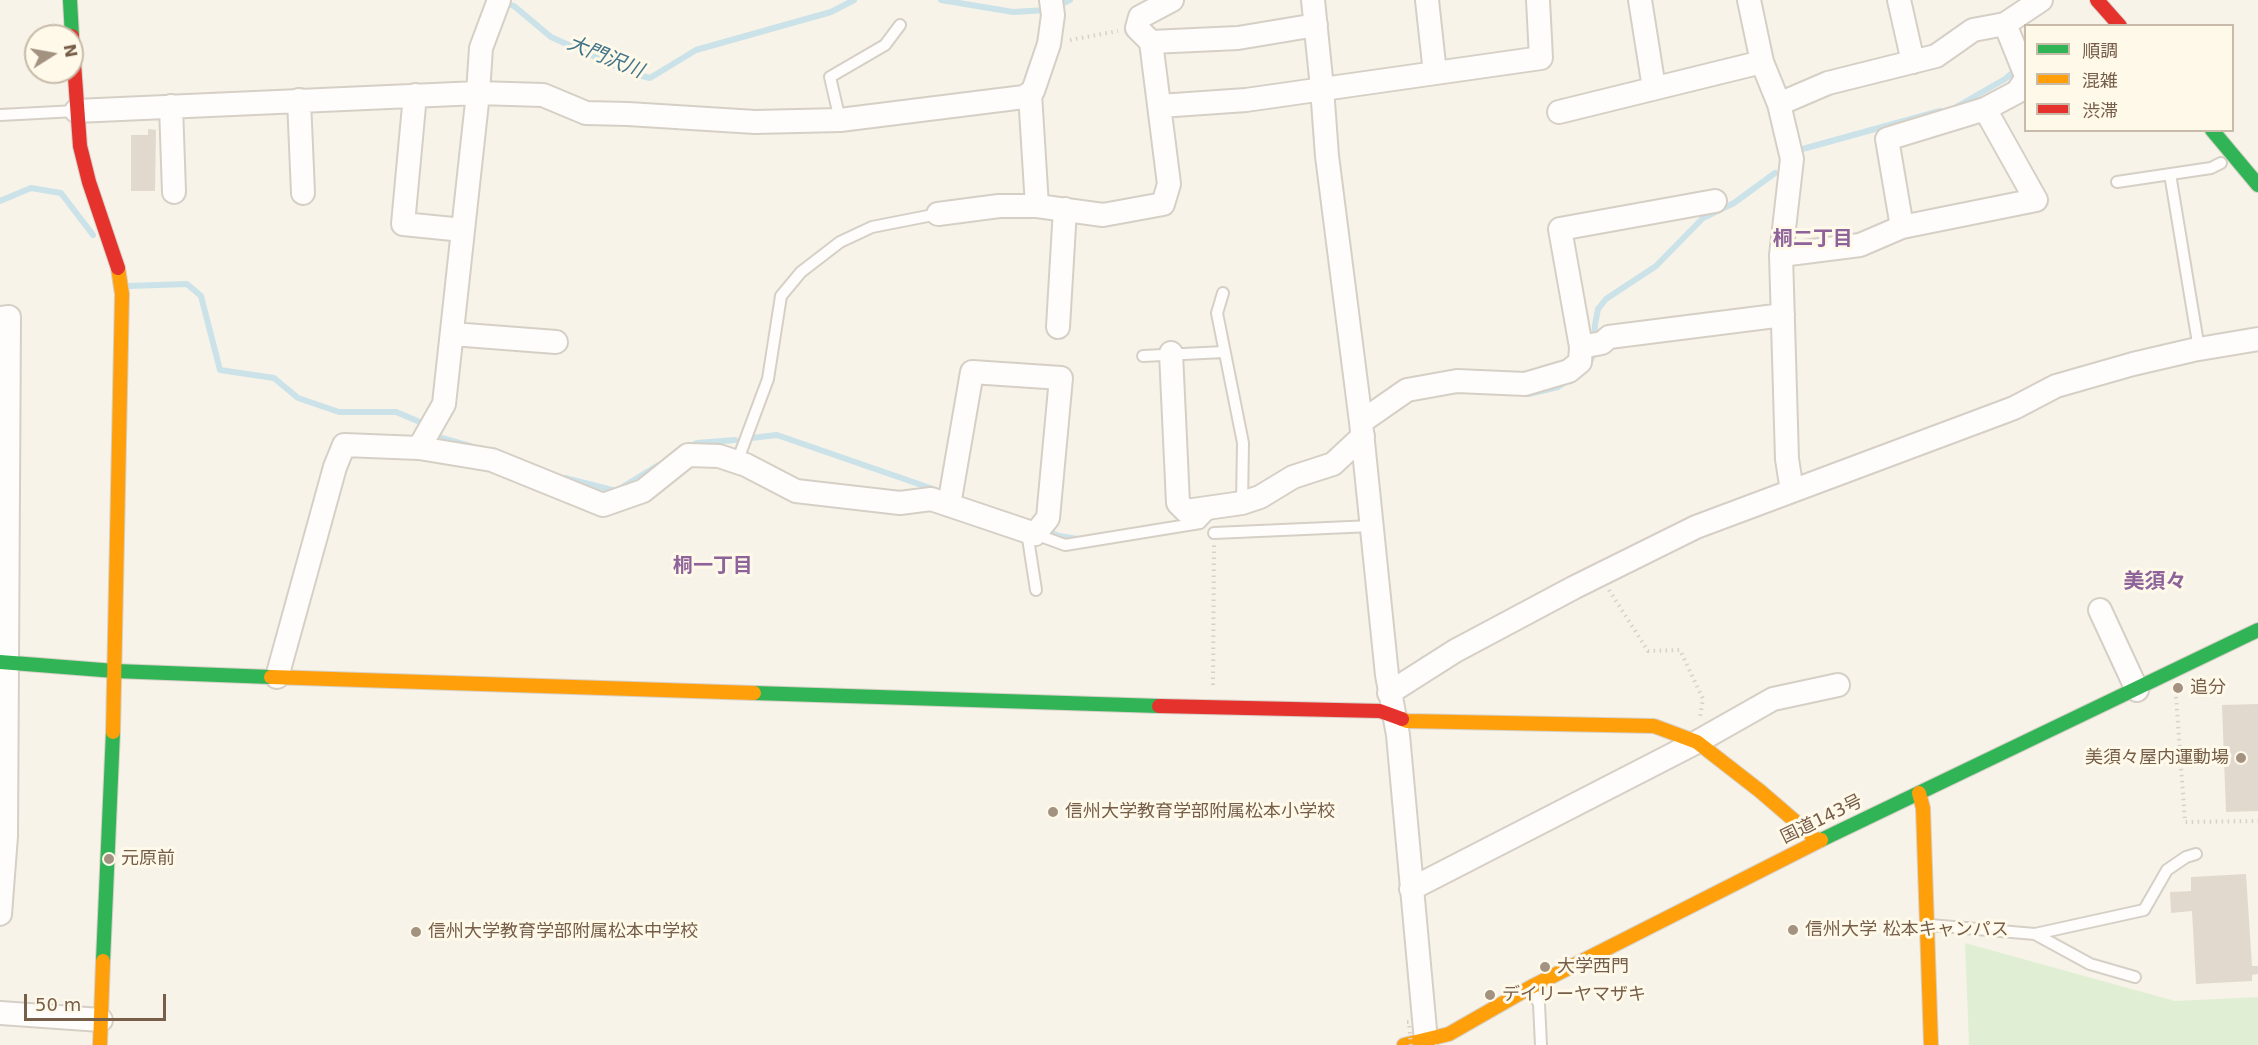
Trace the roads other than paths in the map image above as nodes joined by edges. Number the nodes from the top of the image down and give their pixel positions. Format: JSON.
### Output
{"nodes":[{"id":1,"x":70,"y":0,"type":"edge"},
{"id":2,"x":1172,"y":0,"type":"edge"},
{"id":3,"x":1313,"y":0,"type":"edge"},
{"id":4,"x":1427,"y":0,"type":"edge"},
{"id":5,"x":1538,"y":0,"type":"edge"},
{"id":6,"x":1640,"y":0,"type":"edge"},
{"id":7,"x":1749,"y":0,"type":"edge"},
{"id":8,"x":1899,"y":0,"type":"edge"},
{"id":9,"x":2041,"y":0,"type":"edge"},
{"id":10,"x":2097,"y":0,"type":"edge"},
{"id":11,"x":497,"y":4,"type":"edge"},
{"id":12,"x":1052,"y":8,"type":"edge"},
{"id":13,"x":71,"y":24,"type":"edge"},
{"id":14,"x":2005,"y":24,"type":"junction"},
{"id":15,"x":2118,"y":24,"type":"edge"},
{"id":16,"x":900,"y":26,"type":"dead end"},
{"id":17,"x":1316,"y":26,"type":"junction"},
{"id":18,"x":1144,"y":35,"type":"junction"},
{"id":19,"x":1762,"y":62,"type":"junction"},
{"id":20,"x":1913,"y":62,"type":"junction"},
{"id":21,"x":1435,"y":73,"type":"junction"},
{"id":22,"x":2024,"y":74,"type":"edge"},
{"id":23,"x":2024,"y":79,"type":"edge"},
{"id":24,"x":75,"y":84,"type":"edge"},
{"id":25,"x":1322,"y":88,"type":"junction"},
{"id":26,"x":1654,"y":88,"type":"junction"},
{"id":27,"x":478,"y":93,"type":"junction"},
{"id":28,"x":1030,"y":94,"type":"junction"},
{"id":29,"x":415,"y":95,"type":"junction"},
{"id":30,"x":299,"y":100,"type":"junction"},
{"id":31,"x":1779,"y":104,"type":"junction"},
{"id":32,"x":171,"y":106,"type":"junction"},
{"id":33,"x":1160,"y":106,"type":"junction"},
{"id":34,"x":1985,"y":109,"type":"junction"},
{"id":35,"x":76,"y":111,"type":"junction"},
{"id":36,"x":1559,"y":112,"type":"dead end"},
{"id":37,"x":0,"y":115,"type":"edge"},
{"id":38,"x":840,"y":120,"type":"junction"},
{"id":39,"x":2214,"y":132,"type":"edge"},
{"id":40,"x":2222,"y":164,"type":"dead end"},
{"id":41,"x":2170,"y":174,"type":"junction"},
{"id":42,"x":2117,"y":182,"type":"dead end"},
{"id":43,"x":2257,"y":182,"type":"edge"},
{"id":44,"x":174,"y":192,"type":"dead end"},
{"id":45,"x":303,"y":193,"type":"dead end"},
{"id":46,"x":1715,"y":201,"type":"dead end"},
{"id":47,"x":1037,"y":206,"type":"junction"},
{"id":48,"x":1065,"y":209,"type":"junction"},
{"id":49,"x":938,"y":214,"type":"joint"},
{"id":50,"x":1902,"y":226,"type":"junction"},
{"id":51,"x":463,"y":230,"type":"junction"},
{"id":52,"x":1780,"y":255,"type":"junction"},
{"id":53,"x":1223,"y":293,"type":"dead end"},
{"id":54,"x":1783,"y":315,"type":"junction"},
{"id":55,"x":0,"y":318,"type":"edge"},
{"id":56,"x":1058,"y":327,"type":"dead end"},
{"id":57,"x":452,"y":334,"type":"junction"},
{"id":58,"x":2258,"y":339,"type":"edge"},
{"id":59,"x":556,"y":342,"type":"dead end"},
{"id":60,"x":1589,"y":346,"type":"junction"},
{"id":61,"x":2199,"y":349,"type":"junction"},
{"id":62,"x":1224,"y":351,"type":"junction"},
{"id":63,"x":1171,"y":353,"type":"junction"},
{"id":64,"x":1143,"y":356,"type":"dead end"},
{"id":65,"x":1362,"y":429,"type":"junction"},
{"id":66,"x":419,"y":448,"type":"junction"},
{"id":67,"x":737,"y":462,"type":"junction"},
{"id":68,"x":4,"y":474,"type":"edge"},
{"id":69,"x":1792,"y":491,"type":"junction"},
{"id":70,"x":1242,"y":503,"type":"junction"},
{"id":71,"x":949,"y":505,"type":"junction"},
{"id":72,"x":1214,"y":508,"type":"junction"},
{"id":73,"x":1372,"y":526,"type":"junction"},
{"id":74,"x":1214,"y":532,"type":"road end"},
{"id":75,"x":1031,"y":533,"type":"junction"},
{"id":76,"x":1036,"y":590,"type":"dead end"},
{"id":77,"x":2100,"y":610,"type":"dead end"},
{"id":78,"x":2258,"y":630,"type":"edge"},
{"id":79,"x":2249,"y":649,"type":"dead end"},
{"id":80,"x":2213,"y":653,"type":"junction"},
{"id":81,"x":4,"y":662,"type":"edge"},
{"id":82,"x":115,"y":671,"type":"junction"},
{"id":83,"x":277,"y":677,"type":"junction"},
{"id":84,"x":1838,"y":685,"type":"dead end"},
{"id":85,"x":2137,"y":690,"type":"junction"},
{"id":86,"x":1391,"y":704,"type":"junction"},
{"id":87,"x":1697,"y":742,"type":"junction"},
{"id":88,"x":1919,"y":793,"type":"junction"},
{"id":89,"x":3,"y":835,"type":"edge"},
{"id":90,"x":1818,"y":841,"type":"junction"},
{"id":91,"x":2196,"y":854,"type":"dead end"},
{"id":92,"x":1411,"y":889,"type":"junction"},
{"id":93,"x":0,"y":914,"type":"edge"},
{"id":94,"x":1927,"y":925,"type":"junction"},
{"id":95,"x":2035,"y":934,"type":"junction"},
{"id":96,"x":2135,"y":976,"type":"dead end"},
{"id":97,"x":1531,"y":987,"type":"junction"},
{"id":98,"x":0,"y":1013,"type":"edge"},
{"id":99,"x":101,"y":1020,"type":"junction"},
{"id":100,"x":1418,"y":1043,"type":"edge"},
{"id":101,"x":100,"y":1045,"type":"edge"},
{"id":102,"x":1404,"y":1045,"type":"edge"},
{"id":103,"x":1540,"y":1045,"type":"edge"},
{"id":104,"x":1931,"y":1045,"type":"edge"}],
"edges":[{"from":1,"to":13,"type":"main road"},
{"from":2,"to":18,"type":"street"},
{"from":3,"to":17,"type":"street"},
{"from":4,"to":21,"type":"street"},
{"from":5,"to":21,"type":"street"},
{"from":6,"to":26,"type":"street"},
{"from":7,"to":19,"type":"street"},
{"from":8,"to":20,"type":"street"},
{"from":9,"to":14,"type":"street"},
{"from":10,"to":15,"type":"main road"},
{"from":11,"to":27,"type":"street"},
{"from":12,"to":28,"type":"street"},
{"from":14,"to":20,"type":"street"},
{"from":14,"to":22,"type":"street"},
{"from":16,"to":38,"type":"lane"},
{"from":17,"to":18,"type":"street"},
{"from":17,"to":25,"type":"street"},
{"from":18,"to":33,"type":"street"},
{"from":19,"to":26,"type":"street"},
{"from":19,"to":31,"type":"street"},
{"from":20,"to":31,"type":"street"},
{"from":21,"to":25,"type":"street"},
{"from":23,"to":34,"type":"street"},
{"from":24,"to":35,"type":"main road"},
{"from":25,"to":33,"type":"street"},
{"from":25,"to":65,"type":"street"},
{"from":26,"to":36,"type":"street"},
{"from":27,"to":29,"type":"street"},
{"from":27,"to":38,"type":"street"},
{"from":27,"to":51,"type":"street"},
{"from":28,"to":38,"type":"street"},
{"from":28,"to":47,"type":"street"},
{"from":29,"to":30,"type":"street"},
{"from":29,"to":51,"type":"street"},
{"from":30,"to":32,"type":"street"},
{"from":30,"to":45,"type":"street"},
{"from":31,"to":52,"type":"street"},
{"from":32,"to":35,"type":"street"},
{"from":32,"to":44,"type":"street"},
{"from":33,"to":48,"type":"street"},
{"from":34,"to":50,"type":"street"},
{"from":34,"to":50,"type":"street"},
{"from":35,"to":37,"type":"lane"},
{"from":35,"to":82,"type":"main road"},
{"from":39,"to":43,"type":"main road"},
{"from":40,"to":41,"type":"lane"},
{"from":41,"to":42,"type":"lane"},
{"from":41,"to":61,"type":"lane"},
{"from":46,"to":60,"type":"street"},
{"from":47,"to":48,"type":"street"},
{"from":47,"to":49,"type":"street"},
{"from":48,"to":56,"type":"street"},
{"from":49,"to":67,"type":"lane"},
{"from":50,"to":52,"type":"street"},
{"from":51,"to":57,"type":"street"},
{"from":52,"to":54,"type":"street"},
{"from":53,"to":62,"type":"lane"},
{"from":54,"to":60,"type":"street"},
{"from":54,"to":69,"type":"street"},
{"from":55,"to":68,"type":"street"},
{"from":57,"to":59,"type":"street"},
{"from":57,"to":66,"type":"street"},
{"from":58,"to":61,"type":"street"},
{"from":60,"to":65,"type":"street"},
{"from":61,"to":69,"type":"street"},
{"from":62,"to":63,"type":"lane"},
{"from":62,"to":70,"type":"lane"},
{"from":63,"to":64,"type":"lane"},
{"from":63,"to":72,"type":"street"},
{"from":65,"to":70,"type":"street"},
{"from":65,"to":73,"type":"street"},
{"from":66,"to":67,"type":"street"},
{"from":66,"to":83,"type":"street"},
{"from":67,"to":71,"type":"street"},
{"from":68,"to":81,"type":"street"},
{"from":69,"to":86,"type":"street"},
{"from":70,"to":72,"type":"street"},
{"from":71,"to":75,"type":"street"},
{"from":71,"to":75,"type":"street"},
{"from":72,"to":75,"type":"lane"},
{"from":73,"to":74,"type":"lane"},
{"from":73,"to":86,"type":"street"},
{"from":75,"to":76,"type":"lane"},
{"from":77,"to":85,"type":"street"},
{"from":78,"to":80,"type":"main road","name":"国道143号"},
{"from":79,"to":80,"type":"main road"},
{"from":80,"to":85,"type":"main road","name":"国道143号"},
{"from":81,"to":82,"type":"main road"},
{"from":81,"to":89,"type":"street"},
{"from":82,"to":83,"type":"main road"},
{"from":82,"to":99,"type":"main road"},
{"from":83,"to":86,"type":"main road"},
{"from":84,"to":87,"type":"street"},
{"from":85,"to":88,"type":"main road","name":"国道143号"},
{"from":86,"to":87,"type":"main road"},
{"from":86,"to":92,"type":"street"},
{"from":87,"to":90,"type":"main road"},
{"from":87,"to":92,"type":"street"},
{"from":88,"to":90,"type":"main road","name":"国道143号"},
{"from":88,"to":94,"type":"main road"},
{"from":89,"to":93,"type":"street"},
{"from":90,"to":97,"type":"main road","name":"国道143号"},
{"from":91,"to":95,"type":"lane"},
{"from":92,"to":100,"type":"street"},
{"from":94,"to":95,"type":"lane"},
{"from":94,"to":104,"type":"main road"},
{"from":95,"to":96,"type":"lane"},
{"from":97,"to":100,"type":"main road","name":"国道143号"},
{"from":97,"to":103,"type":"lane"},
{"from":98,"to":99,"type":"street"},
{"from":99,"to":101,"type":"main road"},
{"from":100,"to":102,"type":"main road","name":"国道143号"}]}
